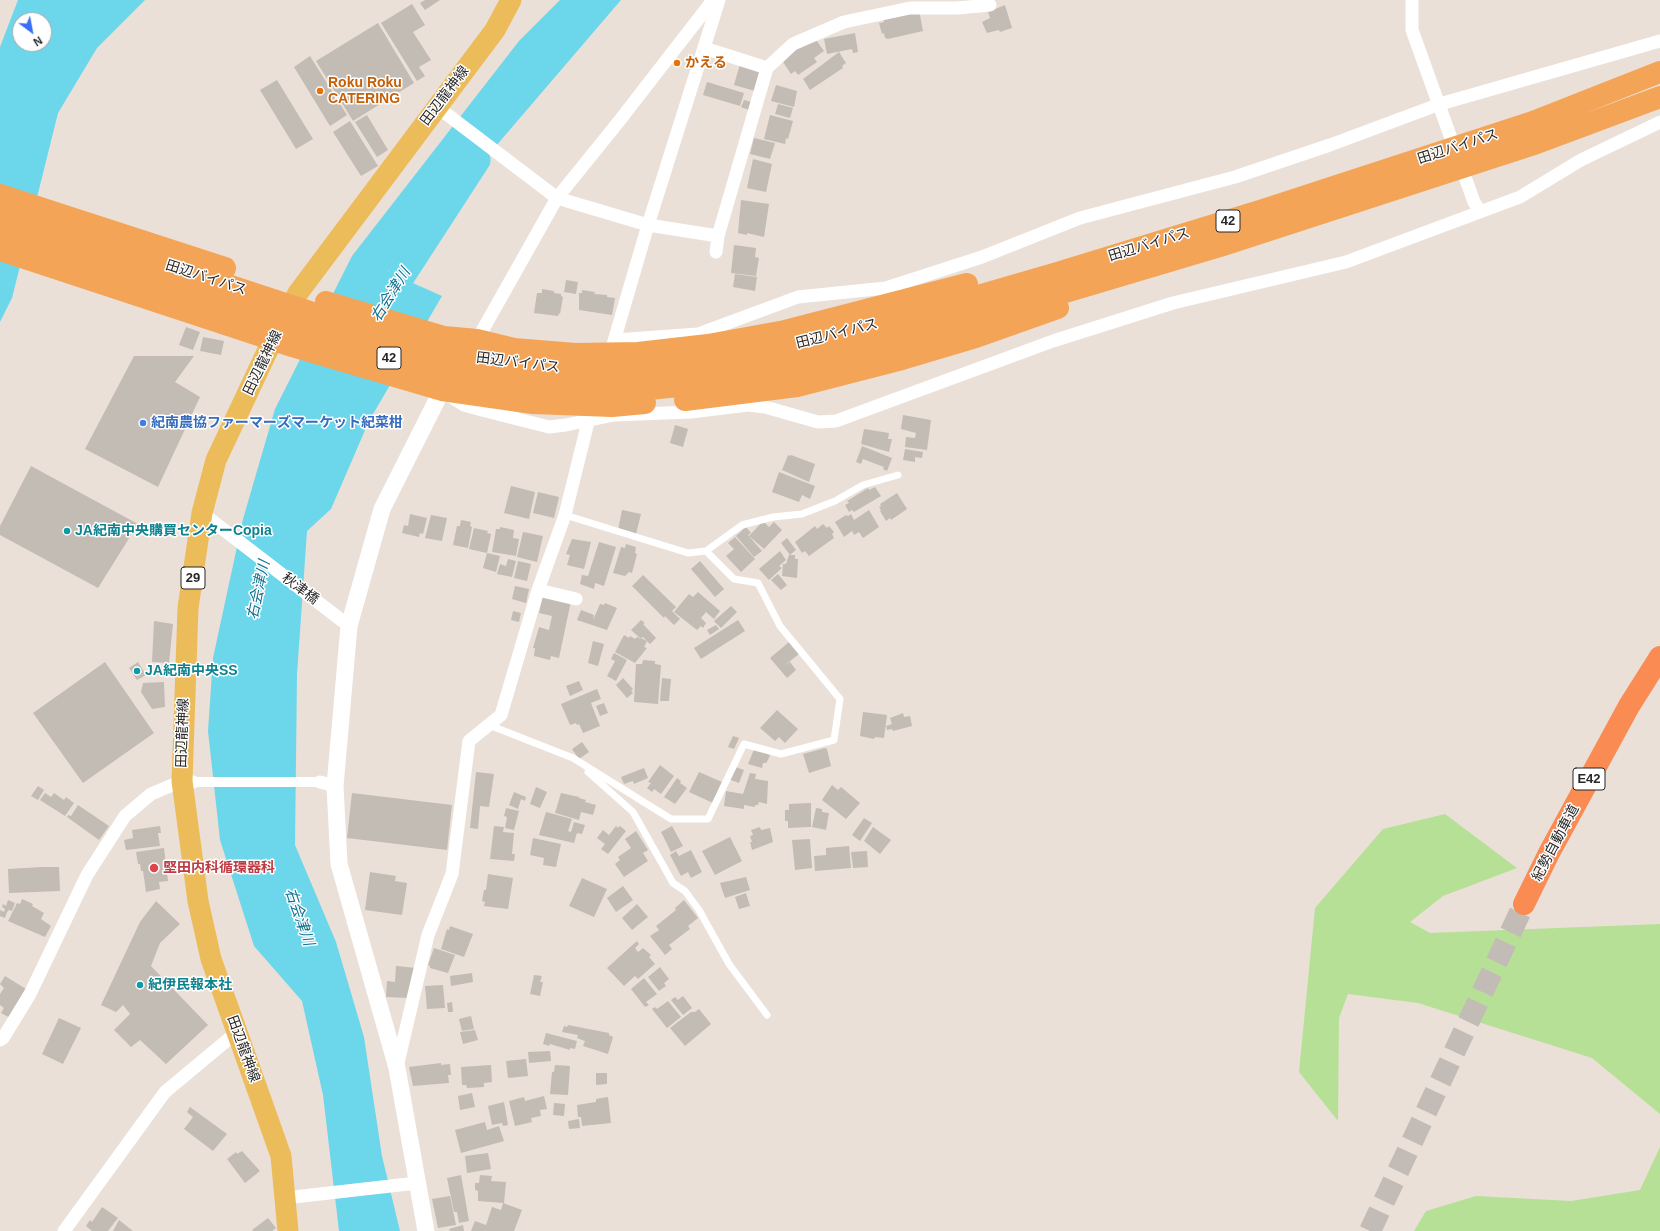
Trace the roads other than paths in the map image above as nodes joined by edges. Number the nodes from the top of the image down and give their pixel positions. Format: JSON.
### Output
{"nodes":[{"id":1,"x":511,"y":0,"type":"edge"},
{"id":2,"x":713,"y":0,"type":"edge"},
{"id":3,"x":719,"y":0,"type":"edge"},
{"id":4,"x":1412,"y":0,"type":"edge"},
{"id":5,"x":990,"y":5,"type":"dead end"},
{"id":6,"x":1660,"y":41,"type":"edge"},
{"id":7,"x":704,"y":48,"type":"junction"},
{"id":8,"x":767,"y":68,"type":"junction"},
{"id":9,"x":1660,"y":72,"type":"edge"},
{"id":10,"x":1660,"y":97,"type":"edge"},
{"id":11,"x":1440,"y":104,"type":"junction"},
{"id":12,"x":442,"y":111,"type":"junction"},
{"id":13,"x":1660,"y":122,"type":"edge"},
{"id":14,"x":0,"y":194,"type":"edge"},
{"id":15,"x":552,"y":195,"type":"junction"},
{"id":16,"x":1477,"y":207,"type":"junction"},
{"id":17,"x":0,"y":213,"type":"edge"},
{"id":18,"x":648,"y":225,"type":"junction"},
{"id":19,"x":0,"y":232,"type":"edge"},
{"id":20,"x":718,"y":236,"type":"junction"},
{"id":21,"x":0,"y":250,"type":"edge"},
{"id":22,"x":716,"y":252,"type":"dead end"},
{"id":23,"x":306,"y":296,"type":"junction"},
{"id":24,"x":477,"y":340,"type":"junction"},
{"id":25,"x":616,"y":340,"type":"junction"},
{"id":26,"x":283,"y":343,"type":"junction"},
{"id":27,"x":791,"y":357,"type":"junction"},
{"id":28,"x":442,"y":390,"type":"junction"},
{"id":29,"x":588,"y":420,"type":"junction"},
{"id":30,"x":898,"y":475,"type":"dead end"},
{"id":31,"x":202,"y":513,"type":"junction"},
{"id":32,"x":565,"y":515,"type":"junction"},
{"id":33,"x":706,"y":551,"type":"junction"},
{"id":34,"x":538,"y":590,"type":"junction"},
{"id":35,"x":576,"y":599,"type":"dead end"},
{"id":36,"x":342,"y":621,"type":"junction"},
{"id":37,"x":1660,"y":657,"type":"edge"},
{"id":38,"x":489,"y":725,"type":"junction"},
{"id":39,"x":573,"y":758,"type":"junction"},
{"id":40,"x":187,"y":781,"type":"junction"},
{"id":41,"x":328,"y":784,"type":"junction"},
{"id":42,"x":1524,"y":904,"type":"tunnel mouth"},
{"id":43,"x":767,"y":1015,"type":"dead end"},
{"id":44,"x":237,"y":1032,"type":"junction"},
{"id":45,"x":0,"y":1040,"type":"edge"},
{"id":46,"x":397,"y":1068,"type":"junction"},
{"id":47,"x":414,"y":1183,"type":"junction"},
{"id":48,"x":290,"y":1197,"type":"junction"},
{"id":49,"x":64,"y":1231,"type":"edge"},
{"id":50,"x":288,"y":1231,"type":"edge"},
{"id":51,"x":426,"y":1231,"type":"edge"}],
"edges":[{"from":1,"to":12,"type":"main road","name":"田辺龍神線","number":"29"},
{"from":2,"to":15,"type":"street"},
{"from":3,"to":7,"type":"street"},
{"from":4,"to":11,"type":"street"},
{"from":5,"to":8,"type":"street"},
{"from":6,"to":11,"type":"street"},
{"from":7,"to":8,"type":"street"},
{"from":7,"to":18,"type":"street"},
{"from":8,"to":20,"type":"street"},
{"from":9,"to":27,"type":"highway","name":"田辺バイパス","number":"42"},
{"from":10,"to":27,"type":"highway","name":"田辺バイパス","number":"42"},
{"from":11,"to":16,"type":"street"},
{"from":11,"to":25,"type":"street"},
{"from":12,"to":15,"type":"street"},
{"from":12,"to":23,"type":"main road","name":"田辺龍神線","number":"29"},
{"from":13,"to":16,"type":"street"},
{"from":14,"to":23,"type":"highway"},
{"from":15,"to":18,"type":"street"},
{"from":15,"to":24,"type":"street"},
{"from":16,"to":29,"type":"street"},
{"from":17,"to":27,"type":"highway","name":"田辺バイパス","number":"42"},
{"from":18,"to":20,"type":"street"},
{"from":18,"to":25,"type":"street"},
{"from":19,"to":27,"type":"highway","name":"田辺バイパス","number":"42"},
{"from":20,"to":22,"type":"street"},
{"from":21,"to":26,"type":"highway"},
{"from":23,"to":24,"type":"highway"},
{"from":23,"to":26,"type":"main road","name":"田辺龍神線","number":"29"},
{"from":24,"to":27,"type":"highway"},
{"from":24,"to":28,"type":"street"},
{"from":25,"to":29,"type":"street"},
{"from":26,"to":28,"type":"highway"},
{"from":26,"to":31,"type":"main road","name":"田辺龍神線","number":"29"},
{"from":27,"to":28,"type":"highway"},
{"from":28,"to":29,"type":"street"},
{"from":28,"to":36,"type":"street"},
{"from":29,"to":32,"type":"street"},
{"from":30,"to":33,"type":"lane"},
{"from":31,"to":36,"type":"street","name":"秋津橋"},
{"from":31,"to":40,"type":"main road","name":"田辺龍神線","number":"29"},
{"from":32,"to":33,"type":"lane"},
{"from":32,"to":34,"type":"street"},
{"from":33,"to":39,"type":"lane"},
{"from":34,"to":35,"type":"street"},
{"from":34,"to":38,"type":"street"},
{"from":36,"to":41,"type":"street"},
{"from":37,"to":42,"type":"highway","name":"紀勢自動車道","number":"E42"},
{"from":38,"to":39,"type":"lane"},
{"from":38,"to":46,"type":"street"},
{"from":39,"to":43,"type":"lane"},
{"from":40,"to":41,"type":"street"},
{"from":40,"to":44,"type":"main road","name":"田辺龍神線","number":"29"},
{"from":40,"to":45,"type":"street"},
{"from":41,"to":46,"type":"street"},
{"from":44,"to":48,"type":"main road","name":"田辺龍神線","number":"29"},
{"from":44,"to":49,"type":"street"},
{"from":46,"to":47,"type":"street"},
{"from":47,"to":48,"type":"street"},
{"from":47,"to":51,"type":"street"},
{"from":48,"to":50,"type":"main road","name":"田辺龍神線","number":"29"}]}
